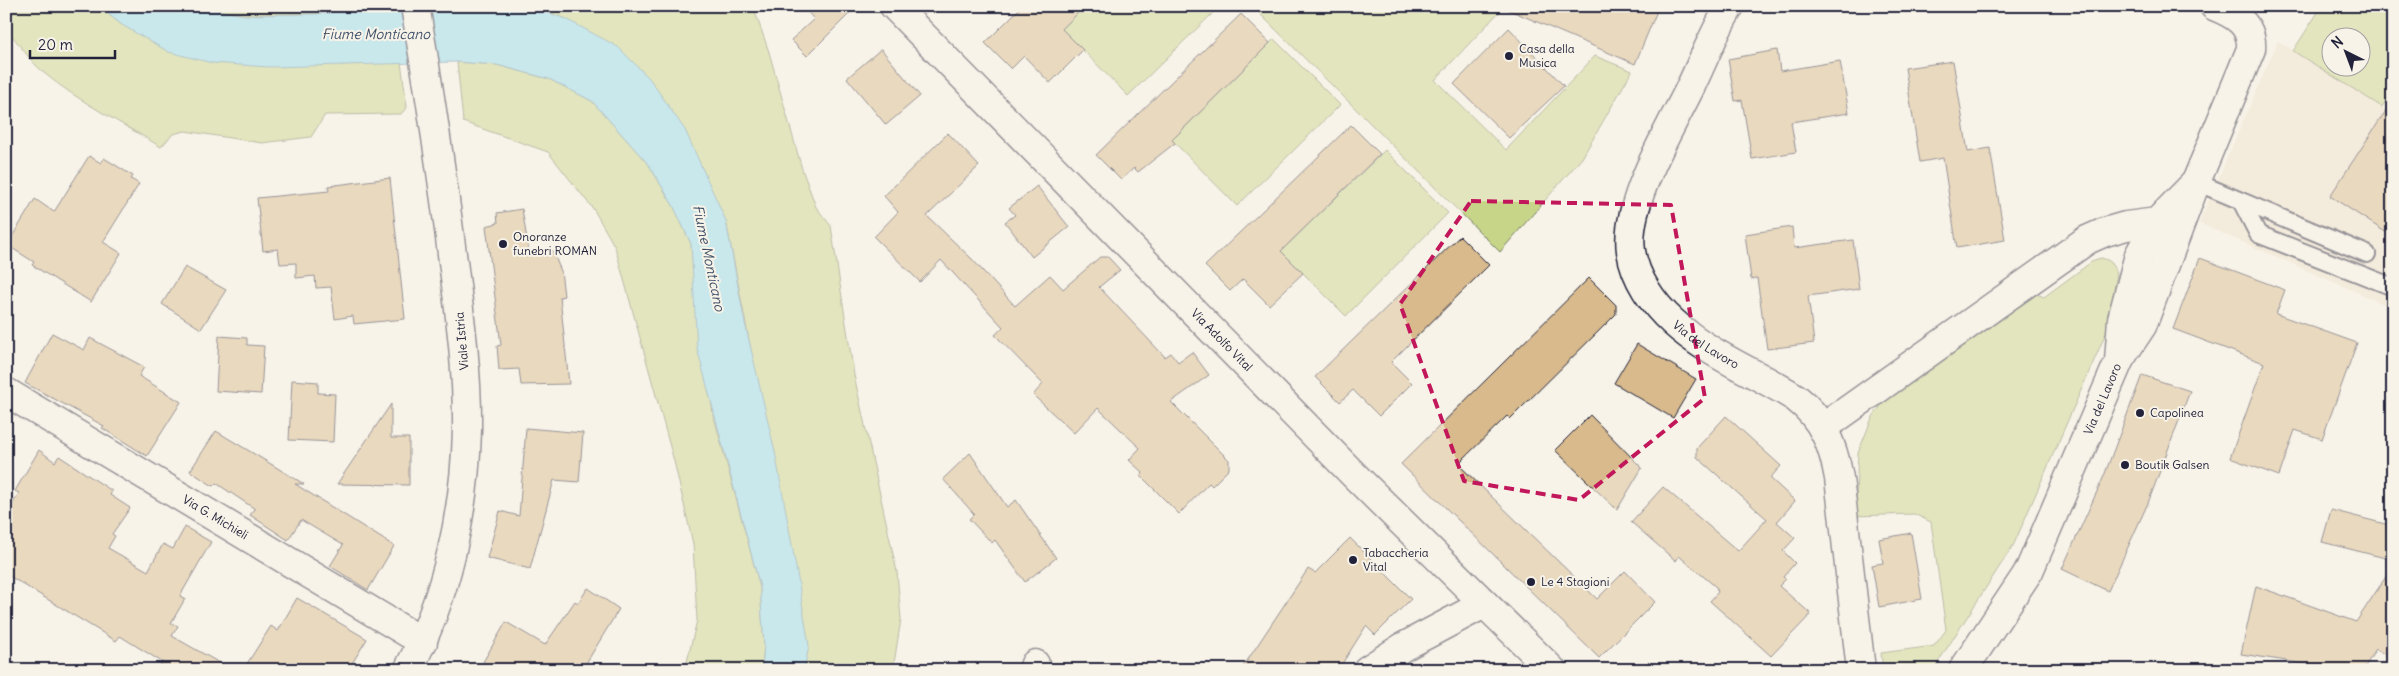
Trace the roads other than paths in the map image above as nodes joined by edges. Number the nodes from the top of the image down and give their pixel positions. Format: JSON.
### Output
{"nodes":[{"id":1,"x":416,"y":6,"type":"edge"},
{"id":2,"x":894,"y":6,"type":"edge"},
{"id":3,"x":1730,"y":6,"type":"edge"},
{"id":4,"x":2214,"y":6,"type":"edge"},
{"id":5,"x":2196,"y":182,"type":"junction"},
{"id":6,"x":2242,"y":203,"type":"junction"},
{"id":7,"x":2156,"y":222,"type":"junction"},
{"id":8,"x":2367,"y":254,"type":"dead end"},
{"id":9,"x":2393,"y":287,"type":"edge"},
{"id":10,"x":2119,"y":360,"type":"junction"},
{"id":11,"x":6,"y":392,"type":"edge"},
{"id":12,"x":1824,"y":427,"type":"junction"},
{"id":13,"x":1484,"y":604,"type":"junction"},
{"id":14,"x":423,"y":642,"type":"junction"},
{"id":15,"x":408,"y":670,"type":"edge"},
{"id":16,"x":1367,"y":670,"type":"edge"},
{"id":17,"x":1552,"y":670,"type":"edge"},
{"id":18,"x":1861,"y":670,"type":"edge"},
{"id":19,"x":1963,"y":670,"type":"edge"}],
"edges":[{"from":1,"to":14,"type":"street","name":"Viale Istria"},
{"from":2,"to":13,"type":"street","name":"Via Adolfo Vital"},
{"from":3,"to":12,"type":"street","name":"Via del Lavoro"},
{"from":4,"to":5,"type":"street"},
{"from":5,"to":6,"type":"lane"},
{"from":5,"to":7,"type":"street"},
{"from":5,"to":10,"type":"street"},
{"from":6,"to":8,"type":"lane"},
{"from":6,"to":9,"type":"lane"},
{"from":7,"to":10,"type":"street","name":"Via del Lavoro"},
{"from":7,"to":12,"type":"street"},
{"from":10,"to":19,"type":"street","name":"Via del Lavoro"},
{"from":11,"to":14,"type":"street","name":"Via G. Michieli"},
{"from":12,"to":18,"type":"street","name":"Via del Lavoro"},
{"from":13,"to":16,"type":"street"},
{"from":13,"to":17,"type":"street","name":"Via Adolfo Vital"},
{"from":14,"to":15,"type":"street","name":"Viale Istria"}]}
